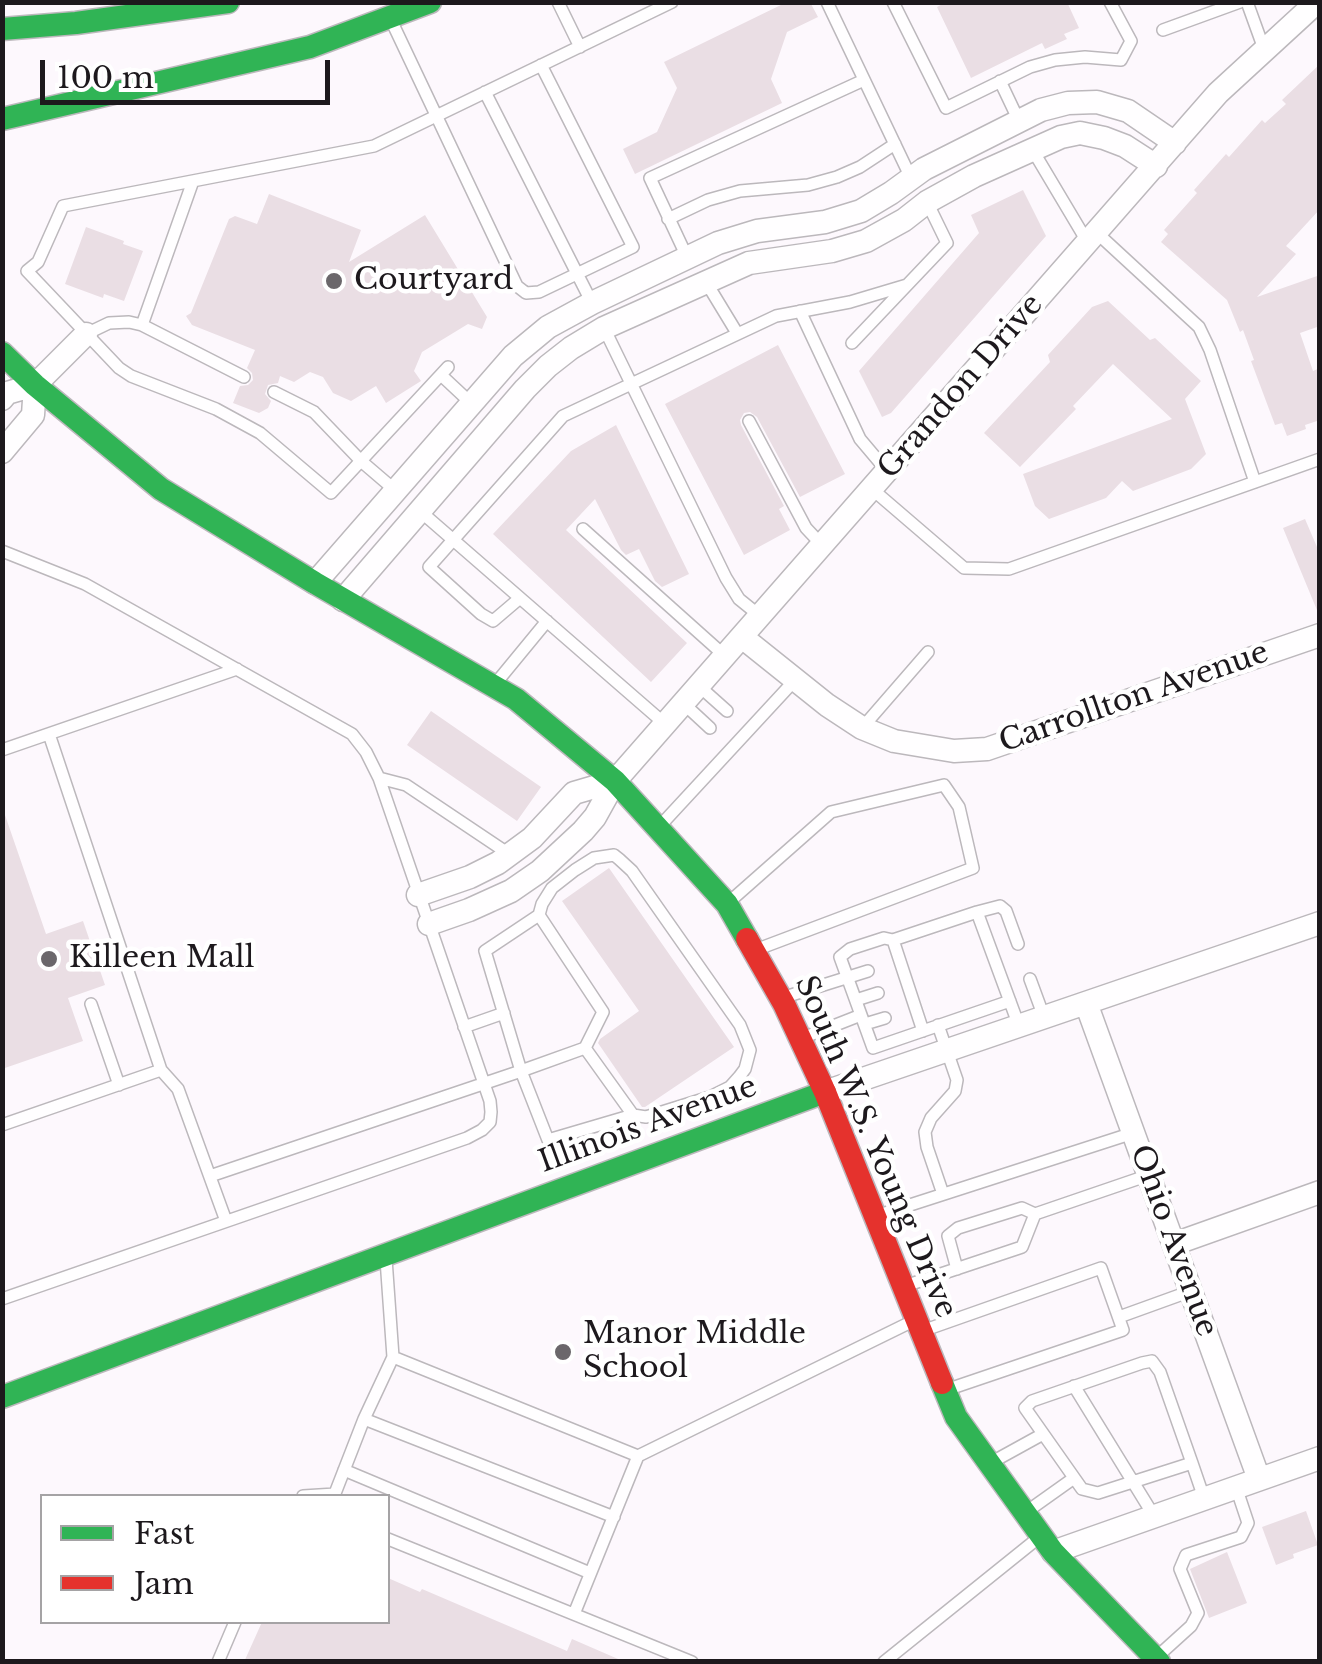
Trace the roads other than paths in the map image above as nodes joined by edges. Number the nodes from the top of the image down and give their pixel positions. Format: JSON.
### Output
{"nodes":[{"id":1,"x":228,"y":2,"type":"edge"},
{"id":2,"x":430,"y":2,"type":"edge"},
{"id":3,"x":558,"y":2,"type":"edge"},
{"id":4,"x":672,"y":2,"type":"edge"},
{"id":5,"x":828,"y":2,"type":"edge"},
{"id":6,"x":893,"y":2,"type":"edge"},
{"id":7,"x":1110,"y":2,"type":"edge"},
{"id":8,"x":1243,"y":2,"type":"edge"},
{"id":9,"x":1317,"y":2,"type":"edge"},
{"id":10,"x":390,"y":19,"type":"junction"},
{"id":11,"x":2,"y":29,"type":"edge"},
{"id":12,"x":1163,"y":30,"type":"dead end"},
{"id":13,"x":580,"y":47,"type":"junction"},
{"id":14,"x":1264,"y":49,"type":"junction"},
{"id":15,"x":541,"y":66,"type":"junction"},
{"id":16,"x":864,"y":80,"type":"junction"},
{"id":17,"x":1000,"y":82,"type":"junction"},
{"id":18,"x":485,"y":92,"type":"junction"},
{"id":19,"x":435,"y":116,"type":"junction"},
{"id":20,"x":2,"y":119,"type":"edge"},
{"id":21,"x":1019,"y":121,"type":"junction"},
{"id":22,"x":895,"y":144,"type":"junction"},
{"id":23,"x":1176,"y":144,"type":"junction"},
{"id":24,"x":1032,"y":149,"type":"junction"},
{"id":25,"x":1156,"y":166,"type":"junction"},
{"id":26,"x":911,"y":178,"type":"junction"},
{"id":27,"x":194,"y":180,"type":"junction"},
{"id":28,"x":927,"y":202,"type":"junction"},
{"id":29,"x":668,"y":218,"type":"junction"},
{"id":30,"x":1092,"y":238,"type":"junction"},
{"id":31,"x":687,"y":257,"type":"junction"},
{"id":32,"x":577,"y":274,"type":"junction"},
{"id":33,"x":706,"y":282,"type":"junction"},
{"id":34,"x":907,"y":285,"type":"junction"},
{"id":35,"x":592,"y":302,"type":"junction"},
{"id":36,"x":800,"y":311,"type":"junction"},
{"id":37,"x":142,"y":325,"type":"junction"},
{"id":38,"x":604,"y":328,"type":"junction"},
{"id":39,"x":738,"y":333,"type":"junction"},
{"id":40,"x":86,"y":334,"type":"junction"},
{"id":41,"x":852,"y":343,"type":"dead end"},
{"id":42,"x":2,"y":353,"type":"edge"},
{"id":43,"x":244,"y":376,"type":"dead end"},
{"id":44,"x":633,"y":383,"type":"junction"},
{"id":45,"x":34,"y":384,"type":"junction"},
{"id":46,"x":274,"y":392,"type":"dead end"},
{"id":47,"x":2,"y":399,"type":"edge"},
{"id":48,"x":472,"y":404,"type":"junction"},
{"id":49,"x":749,"y":421,"type":"dead end"},
{"id":50,"x":2,"y":452,"type":"edge"},
{"id":51,"x":1320,"y":460,"type":"edge"},
{"id":52,"x":360,"y":461,"type":"junction"},
{"id":53,"x":879,"y":480,"type":"junction"},
{"id":54,"x":1255,"y":482,"type":"junction"},
{"id":55,"x":396,"y":491,"type":"junction"},
{"id":56,"x":420,"y":511,"type":"junction"},
{"id":57,"x":583,"y":529,"type":"dead end"},
{"id":58,"x":453,"y":540,"type":"junction"},
{"id":59,"x":822,"y":545,"type":"junction"},
{"id":60,"x":2,"y":551,"type":"edge"},
{"id":61,"x":315,"y":584,"type":"junction"},
{"id":62,"x":520,"y":598,"type":"junction"},
{"id":63,"x":343,"y":600,"type":"junction"},
{"id":64,"x":760,"y":616,"type":"junction"},
{"id":65,"x":547,"y":621,"type":"junction"},
{"id":66,"x":1320,"y":635,"type":"edge"},
{"id":67,"x":742,"y":637,"type":"junction"},
{"id":68,"x":928,"y":652,"type":"dead end"},
{"id":69,"x":725,"y":656,"type":"junction"},
{"id":70,"x":237,"y":669,"type":"junction"},
{"id":71,"x":795,"y":680,"type":"junction"},
{"id":72,"x":493,"y":686,"type":"junction"},
{"id":73,"x":691,"y":694,"type":"junction"},
{"id":74,"x":727,"y":711,"type":"dead end"},
{"id":75,"x":665,"y":724,"type":"junction"},
{"id":76,"x":710,"y":728,"type":"dead end"},
{"id":77,"x":862,"y":728,"type":"junction"},
{"id":78,"x":50,"y":734,"type":"junction"},
{"id":79,"x":2,"y":750,"type":"edge"},
{"id":80,"x":380,"y":778,"type":"junction"},
{"id":81,"x":615,"y":781,"type":"junction"},
{"id":82,"x":658,"y":828,"type":"junction"},
{"id":83,"x":510,"y":854,"type":"junction"},
{"id":84,"x":418,"y":895,"type":"junction"},
{"id":85,"x":726,"y":904,"type":"junction"},
{"id":86,"x":977,"y":912,"type":"junction"},
{"id":87,"x":539,"y":915,"type":"junction"},
{"id":88,"x":1320,"y":923,"type":"edge"},
{"id":89,"x":428,"y":924,"type":"junction"},
{"id":90,"x":892,"y":940,"type":"junction"},
{"id":91,"x":1018,"y":944,"type":"dead end"},
{"id":92,"x":754,"y":950,"type":"junction"},
{"id":93,"x":868,"y":970,"type":"dead end"},
{"id":94,"x":847,"y":976,"type":"junction"},
{"id":95,"x":1030,"y":980,"type":"dead end"},
{"id":96,"x":878,"y":993,"type":"dead end"},
{"id":97,"x":781,"y":998,"type":"junction"},
{"id":98,"x":856,"y":1000,"type":"junction"},
{"id":99,"x":1010,"y":1001,"type":"junction"},
{"id":100,"x":1086,"y":1003,"type":"junction"},
{"id":101,"x":91,"y":1004,"type":"dead end"},
{"id":102,"x":504,"y":1013,"type":"junction"},
{"id":103,"x":1044,"y":1017,"type":"junction"},
{"id":104,"x":885,"y":1018,"type":"dead end"},
{"id":105,"x":863,"y":1020,"type":"junction"},
{"id":106,"x":938,"y":1026,"type":"junction"},
{"id":107,"x":1019,"y":1026,"type":"junction"},
{"id":108,"x":464,"y":1027,"type":"junction"},
{"id":109,"x":923,"y":1031,"type":"junction"},
{"id":110,"x":800,"y":1038,"type":"junction"},
{"id":111,"x":585,"y":1048,"type":"junction"},
{"id":112,"x":947,"y":1050,"type":"junction"},
{"id":113,"x":161,"y":1070,"type":"junction"},
{"id":114,"x":522,"y":1071,"type":"junction"},
{"id":115,"x":484,"y":1084,"type":"junction"},
{"id":116,"x":118,"y":1085,"type":"junction"},
{"id":117,"x":825,"y":1092,"type":"junction"},
{"id":118,"x":633,"y":1116,"type":"junction"},
{"id":119,"x":2,"y":1124,"type":"edge"},
{"id":120,"x":1134,"y":1133,"type":"junction"},
{"id":121,"x":1149,"y":1174,"type":"junction"},
{"id":122,"x":210,"y":1176,"type":"junction"},
{"id":123,"x":1320,"y":1192,"type":"edge"},
{"id":124,"x":943,"y":1194,"type":"junction"},
{"id":125,"x":1035,"y":1214,"type":"junction"},
{"id":126,"x":875,"y":1216,"type":"junction"},
{"id":127,"x":226,"y":1222,"type":"junction"},
{"id":128,"x":1174,"y":1244,"type":"junction"},
{"id":129,"x":386,"y":1255,"type":"junction"},
{"id":130,"x":957,"y":1269,"type":"junction"},
{"id":131,"x":904,"y":1287,"type":"junction"},
{"id":132,"x":1191,"y":1291,"type":"junction"},
{"id":133,"x":2,"y":1299,"type":"edge"},
{"id":134,"x":1118,"y":1317,"type":"junction"},
{"id":135,"x":919,"y":1325,"type":"junction"},
{"id":136,"x":393,"y":1357,"type":"junction"},
{"id":137,"x":1074,"y":1386,"type":"junction"},
{"id":138,"x":945,"y":1390,"type":"junction"},
{"id":139,"x":2,"y":1397,"type":"edge"},
{"id":140,"x":364,"y":1419,"type":"junction"},
{"id":141,"x":1043,"y":1434,"type":"junction"},
{"id":142,"x":638,"y":1456,"type":"junction"},
{"id":143,"x":1320,"y":1458,"type":"edge"},
{"id":144,"x":1192,"y":1463,"type":"junction"},
{"id":145,"x":989,"y":1464,"type":"junction"},
{"id":146,"x":344,"y":1470,"type":"junction"},
{"id":147,"x":1074,"y":1478,"type":"junction"},
{"id":148,"x":1259,"y":1479,"type":"junction"},
{"id":149,"x":1133,"y":1482,"type":"junction"},
{"id":150,"x":1236,"y":1487,"type":"junction"},
{"id":151,"x":334,"y":1494,"type":"edge"},
{"id":152,"x":1204,"y":1498,"type":"junction"},
{"id":153,"x":1025,"y":1512,"type":"junction"},
{"id":154,"x":1154,"y":1516,"type":"junction"},
{"id":155,"x":614,"y":1517,"type":"junction"},
{"id":156,"x":390,"y":1540,"type":"edge"},
{"id":157,"x":1047,"y":1544,"type":"junction"},
{"id":158,"x":590,"y":1573,"type":"junction"},
{"id":159,"x":574,"y":1614,"type":"junction"},
{"id":160,"x":234,"y":1624,"type":"edge"},
{"id":161,"x":1158,"y":1660,"type":"edge"},
{"id":162,"x":218,"y":1662,"type":"edge"},
{"id":163,"x":692,"y":1662,"type":"edge"},
{"id":164,"x":884,"y":1662,"type":"edge"}],
"edges":[{"from":1,"to":11,"type":"main road"},
{"from":2,"to":10,"type":"main road"},
{"from":3,"to":13,"type":"lane"},
{"from":4,"to":13,"type":"lane"},
{"from":5,"to":16,"type":"lane"},
{"from":6,"to":17,"type":"lane"},
{"from":7,"to":17,"type":"lane"},
{"from":8,"to":12,"type":"lane"},
{"from":8,"to":14,"type":"lane"},
{"from":9,"to":14,"type":"street","name":"Grandon Drive"},
{"from":10,"to":19,"type":"lane"},
{"from":10,"to":20,"type":"main road"},
{"from":13,"to":15,"type":"lane"},
{"from":14,"to":23,"type":"street","name":"Grandon Drive"},
{"from":15,"to":18,"type":"lane"},
{"from":15,"to":32,"type":"lane"},
{"from":16,"to":22,"type":"lane"},
{"from":16,"to":29,"type":"lane"},
{"from":17,"to":21,"type":"lane"},
{"from":18,"to":19,"type":"lane"},
{"from":18,"to":32,"type":"lane"},
{"from":19,"to":27,"type":"lane"},
{"from":19,"to":32,"type":"lane"},
{"from":21,"to":23,"type":"street"},
{"from":21,"to":24,"type":"street"},
{"from":21,"to":26,"type":"street"},
{"from":22,"to":26,"type":"lane"},
{"from":22,"to":29,"type":"lane"},
{"from":23,"to":25,"type":"street","name":"Grandon Drive"},
{"from":24,"to":25,"type":"street"},
{"from":24,"to":28,"type":"street"},
{"from":24,"to":30,"type":"lane"},
{"from":25,"to":30,"type":"street","name":"Grandon Drive"},
{"from":26,"to":28,"type":"street"},
{"from":26,"to":31,"type":"street"},
{"from":27,"to":37,"type":"lane"},
{"from":27,"to":40,"type":"lane"},
{"from":28,"to":33,"type":"street"},
{"from":28,"to":34,"type":"lane"},
{"from":29,"to":31,"type":"lane"},
{"from":30,"to":53,"type":"street","name":"Grandon Drive"},
{"from":30,"to":54,"type":"lane"},
{"from":31,"to":33,"type":"street"},
{"from":31,"to":35,"type":"street"},
{"from":32,"to":35,"type":"lane"},
{"from":33,"to":38,"type":"street"},
{"from":33,"to":39,"type":"lane"},
{"from":34,"to":36,"type":"lane"},
{"from":34,"to":41,"type":"lane"},
{"from":35,"to":38,"type":"street"},
{"from":35,"to":48,"type":"street"},
{"from":36,"to":39,"type":"lane"},
{"from":36,"to":53,"type":"lane"},
{"from":37,"to":40,"type":"lane"},
{"from":37,"to":43,"type":"lane"},
{"from":38,"to":44,"type":"lane"},
{"from":38,"to":56,"type":"street"},
{"from":39,"to":44,"type":"lane"},
{"from":40,"to":45,"type":"street"},
{"from":40,"to":52,"type":"lane"},
{"from":42,"to":45,"type":"main road","name":"South W.S. Young Drive"},
{"from":44,"to":58,"type":"lane"},
{"from":44,"to":64,"type":"lane"},
{"from":45,"to":47,"type":"street"},
{"from":45,"to":50,"type":"street"},
{"from":45,"to":61,"type":"main road","name":"South W.S. Young Drive"},
{"from":46,"to":52,"type":"lane"},
{"from":48,"to":52,"type":"lane"},
{"from":48,"to":55,"type":"street"},
{"from":49,"to":59,"type":"lane"},
{"from":51,"to":54,"type":"lane"},
{"from":52,"to":55,"type":"lane"},
{"from":53,"to":54,"type":"lane"},
{"from":53,"to":59,"type":"street","name":"Grandon Drive"},
{"from":55,"to":56,"type":"street"},
{"from":55,"to":61,"type":"street"},
{"from":56,"to":58,"type":"lane"},
{"from":56,"to":63,"type":"street"},
{"from":57,"to":69,"type":"lane"},
{"from":58,"to":62,"type":"lane"},
{"from":58,"to":62,"type":"lane"},
{"from":59,"to":64,"type":"street","name":"Grandon Drive"},
{"from":60,"to":70,"type":"lane"},
{"from":61,"to":63,"type":"main road","name":"South W.S. Young Drive"},
{"from":62,"to":65,"type":"lane"},
{"from":63,"to":72,"type":"main road","name":"South W.S. Young Drive"},
{"from":64,"to":67,"type":"street","name":"Grandon Drive"},
{"from":65,"to":72,"type":"lane"},
{"from":65,"to":75,"type":"lane"},
{"from":66,"to":77,"type":"street","name":"Carrollton Avenue"},
{"from":67,"to":69,"type":"street","name":"Grandon Drive"},
{"from":67,"to":71,"type":"street","name":"Carrollton Avenue"},
{"from":68,"to":77,"type":"lane"},
{"from":69,"to":73,"type":"street","name":"Grandon Drive"},
{"from":70,"to":78,"type":"lane"},
{"from":70,"to":80,"type":"lane"},
{"from":71,"to":77,"type":"street","name":"Carrollton Avenue"},
{"from":71,"to":82,"type":"lane"},
{"from":72,"to":81,"type":"main road","name":"South W.S. Young Drive"},
{"from":73,"to":74,"type":"lane"},
{"from":73,"to":75,"type":"street","name":"Grandon Drive"},
{"from":73,"to":76,"type":"lane"},
{"from":75,"to":81,"type":"street","name":"Grandon Drive"},
{"from":78,"to":79,"type":"lane"},
{"from":78,"to":113,"type":"lane"},
{"from":80,"to":83,"type":"lane"},
{"from":80,"to":84,"type":"lane"},
{"from":81,"to":82,"type":"main road","name":"South W.S. Young Drive"},
{"from":81,"to":83,"type":"street"},
{"from":81,"to":89,"type":"street","name":"Grandon Drive"},
{"from":82,"to":85,"type":"main road","name":"South W.S. Young Drive"},
{"from":83,"to":84,"type":"street"},
{"from":84,"to":89,"type":"lane"},
{"from":85,"to":92,"type":"main road","name":"South W.S. Young Drive"},
{"from":85,"to":92,"type":"lane"},
{"from":86,"to":90,"type":"lane"},
{"from":86,"to":91,"type":"lane"},
{"from":86,"to":99,"type":"lane"},
{"from":87,"to":102,"type":"lane"},
{"from":87,"to":111,"type":"lane"},
{"from":87,"to":118,"type":"lane"},
{"from":88,"to":100,"type":"street","name":"Illinois Avenue"},
{"from":89,"to":108,"type":"lane"},
{"from":90,"to":94,"type":"lane"},
{"from":90,"to":109,"type":"lane"},
{"from":92,"to":97,"type":"main road","name":"South W.S. Young Drive"},
{"from":93,"to":94,"type":"lane"},
{"from":94,"to":97,"type":"lane"},
{"from":94,"to":98,"type":"lane"},
{"from":95,"to":103,"type":"lane"},
{"from":96,"to":98,"type":"lane"},
{"from":97,"to":110,"type":"main road","name":"South W.S. Young Drive"},
{"from":98,"to":105,"type":"lane"},
{"from":99,"to":106,"type":"lane"},
{"from":99,"to":107,"type":"lane"},
{"from":100,"to":103,"type":"street","name":"Illinois Avenue"},
{"from":100,"to":120,"type":"street","name":"Ohio Avenue"},
{"from":101,"to":116,"type":"lane"},
{"from":102,"to":108,"type":"lane"},
{"from":102,"to":114,"type":"lane"},
{"from":103,"to":107,"type":"street","name":"Illinois Avenue"},
{"from":104,"to":105,"type":"lane"},
{"from":105,"to":109,"type":"lane"},
{"from":105,"to":110,"type":"lane"},
{"from":106,"to":109,"type":"lane"},
{"from":106,"to":112,"type":"lane"},
{"from":107,"to":112,"type":"street","name":"Illinois Avenue"},
{"from":108,"to":115,"type":"lane"},
{"from":110,"to":117,"type":"main road","name":"South W.S. Young Drive"},
{"from":111,"to":114,"type":"lane"},
{"from":111,"to":118,"type":"lane"},
{"from":112,"to":117,"type":"street","name":"Illinois Avenue"},
{"from":112,"to":124,"type":"lane"},
{"from":113,"to":116,"type":"lane"},
{"from":113,"to":122,"type":"lane"},
{"from":114,"to":115,"type":"lane"},
{"from":114,"to":118,"type":"lane"},
{"from":115,"to":122,"type":"lane"},
{"from":115,"to":127,"type":"lane"},
{"from":116,"to":119,"type":"lane"},
{"from":117,"to":126,"type":"main road","name":"South W.S. Young Drive"},
{"from":117,"to":129,"type":"main road","name":"Illinois Avenue"},
{"from":120,"to":121,"type":"street","name":"Ohio Avenue"},
{"from":120,"to":124,"type":"lane"},
{"from":121,"to":125,"type":"lane"},
{"from":121,"to":128,"type":"street","name":"Ohio Avenue"},
{"from":122,"to":127,"type":"lane"},
{"from":123,"to":128,"type":"street"},
{"from":124,"to":126,"type":"lane"},
{"from":125,"to":130,"type":"lane"},
{"from":125,"to":130,"type":"lane"},
{"from":126,"to":131,"type":"main road","name":"South W.S. Young Drive"},
{"from":127,"to":133,"type":"lane"},
{"from":128,"to":132,"type":"street","name":"Ohio Avenue"},
{"from":129,"to":136,"type":"lane"},
{"from":129,"to":139,"type":"main road","name":"Illinois Avenue"},
{"from":130,"to":131,"type":"lane"},
{"from":131,"to":135,"type":"main road","name":"South W.S. Young Drive"},
{"from":132,"to":134,"type":"lane"},
{"from":132,"to":148,"type":"street","name":"Ohio Avenue"},
{"from":134,"to":135,"type":"lane"},
{"from":134,"to":138,"type":"lane"},
{"from":135,"to":138,"type":"main road","name":"South W.S. Young Drive"},
{"from":135,"to":142,"type":"lane"},
{"from":136,"to":140,"type":"lane"},
{"from":136,"to":142,"type":"lane"},
{"from":137,"to":141,"type":"lane"},
{"from":137,"to":144,"type":"lane"},
{"from":137,"to":149,"type":"lane"},
{"from":138,"to":145,"type":"main road","name":"South W.S. Young Drive"},
{"from":140,"to":146,"type":"lane"},
{"from":140,"to":155,"type":"lane"},
{"from":141,"to":145,"type":"lane"},
{"from":141,"to":147,"type":"lane"},
{"from":142,"to":155,"type":"lane"},
{"from":143,"to":148,"type":"street"},
{"from":144,"to":149,"type":"lane"},
{"from":144,"to":152,"type":"lane"},
{"from":145,"to":153,"type":"main road","name":"South W.S. Young Drive"},
{"from":146,"to":151,"type":"lane"},
{"from":146,"to":158,"type":"lane"},
{"from":147,"to":149,"type":"lane"},
{"from":147,"to":153,"type":"lane"},
{"from":148,"to":150,"type":"street"},
{"from":149,"to":154,"type":"lane"},
{"from":150,"to":152,"type":"street"},
{"from":150,"to":161,"type":"lane"},
{"from":152,"to":154,"type":"street"},
{"from":153,"to":157,"type":"main road","name":"South W.S. Young Drive"},
{"from":154,"to":157,"type":"street"},
{"from":155,"to":158,"type":"lane"},
{"from":156,"to":159,"type":"lane"},
{"from":157,"to":161,"type":"main road","name":"South W.S. Young Drive"},
{"from":157,"to":164,"type":"lane"},
{"from":158,"to":159,"type":"lane"},
{"from":159,"to":163,"type":"lane"},
{"from":160,"to":162,"type":"lane"}]}
